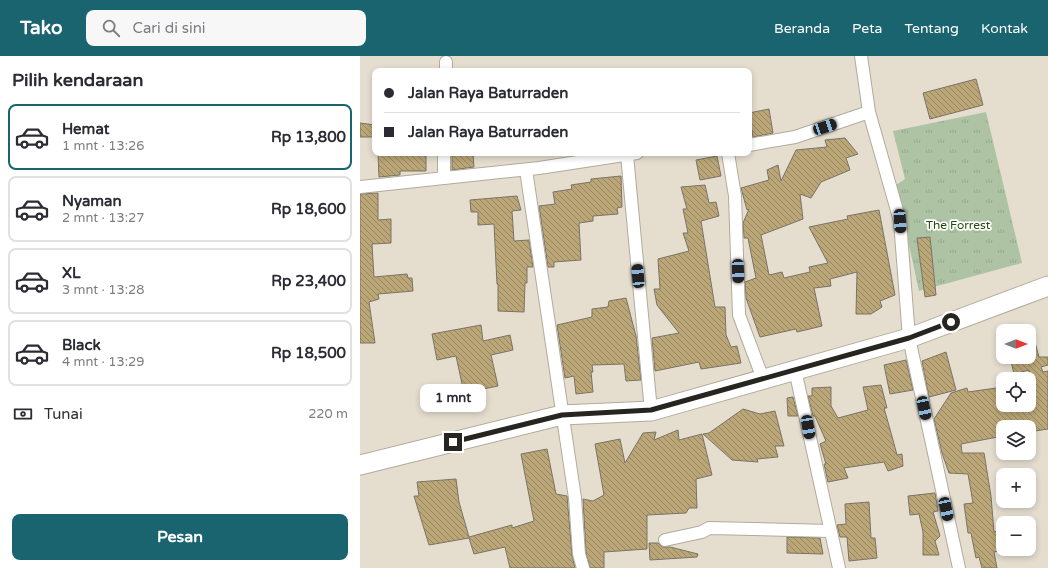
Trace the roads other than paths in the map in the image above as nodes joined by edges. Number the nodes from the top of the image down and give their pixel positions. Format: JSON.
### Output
{"nodes":[{"id":1,"x":862,"y":56,"type":"edge"},
{"id":2,"x":869,"y":112,"type":"junction"},
{"id":3,"x":752,"y":144,"type":"edge"},
{"id":4,"x":444,"y":156,"type":"edge"},
{"id":5,"x":619,"y":156,"type":"edge"},
{"id":6,"x":632,"y":156,"type":"edge"},
{"id":7,"x":728,"y":156,"type":"edge"},
{"id":8,"x":526,"y":170,"type":"junction"},
{"id":9,"x":444,"y":178,"type":"junction"},
{"id":10,"x":360,"y":187,"type":"edge"},
{"id":11,"x":1048,"y":286,"type":"edge"},
{"id":12,"x":909,"y":338,"type":"junction"},
{"id":13,"x":795,"y":370,"type":"junction"},
{"id":14,"x":763,"y":379,"type":"junction"},
{"id":15,"x":651,"y":410,"type":"junction"},
{"id":16,"x":562,"y":415,"type":"junction"},
{"id":17,"x":360,"y":465,"type":"edge"},
{"id":18,"x":830,"y":531,"type":"junction"},
{"id":19,"x":665,"y":540,"type":"dead end"},
{"id":20,"x":583,"y":568,"type":"edge"},
{"id":21,"x":839,"y":568,"type":"edge"},
{"id":22,"x":958,"y":568,"type":"edge"}],
"edges":[{"from":1,"to":2,"type":"street"},
{"from":2,"to":3,"type":"street"},
{"from":2,"to":12,"type":"street"},
{"from":4,"to":9,"type":"street"},
{"from":5,"to":8,"type":"street"},
{"from":6,"to":15,"type":"street"},
{"from":7,"to":14,"type":"street"},
{"from":8,"to":9,"type":"street"},
{"from":8,"to":16,"type":"street"},
{"from":9,"to":10,"type":"street"},
{"from":11,"to":12,"type":"main road"},
{"from":12,"to":13,"type":"main road"},
{"from":12,"to":22,"type":"street"},
{"from":13,"to":14,"type":"main road"},
{"from":13,"to":18,"type":"street"},
{"from":14,"to":15,"type":"main road"},
{"from":15,"to":16,"type":"main road"},
{"from":16,"to":17,"type":"main road"},
{"from":16,"to":20,"type":"street"},
{"from":18,"to":19,"type":"street"},
{"from":18,"to":21,"type":"street"}]}
